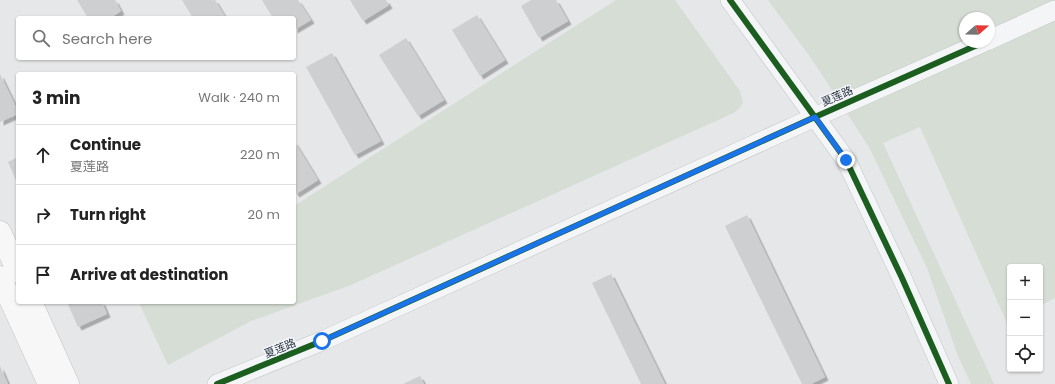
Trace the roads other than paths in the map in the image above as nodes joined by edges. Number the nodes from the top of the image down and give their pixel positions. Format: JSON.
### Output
{"nodes":[{"id":1,"x":730,"y":0,"type":"edge"},
{"id":2,"x":1055,"y":10,"type":"edge"},
{"id":3,"x":995,"y":37,"type":"edge"},
{"id":4,"x":970,"y":48,"type":"edge"},
{"id":5,"x":815,"y":117,"type":"junction"},
{"id":6,"x":0,"y":232,"type":"edge"},
{"id":7,"x":16,"y":268,"type":"edge"},
{"id":8,"x":0,"y":277,"type":"edge"},
{"id":9,"x":32,"y":304,"type":"edge"},
{"id":10,"x":49,"y":384,"type":"edge"},
{"id":11,"x":68,"y":384,"type":"edge"},
{"id":12,"x":216,"y":384,"type":"edge"},
{"id":13,"x":949,"y":384,"type":"edge"}],
"edges":[{"from":1,"to":5,"type":"street"},
{"from":2,"to":3,"type":"street"},
{"from":4,"to":5,"type":"street","name":"夏莲路"},
{"from":5,"to":12,"type":"street","name":"夏莲路"},
{"from":5,"to":13,"type":"street"},
{"from":6,"to":7,"type":"main road"},
{"from":8,"to":10,"type":"main road"},
{"from":9,"to":11,"type":"main road"}]}
